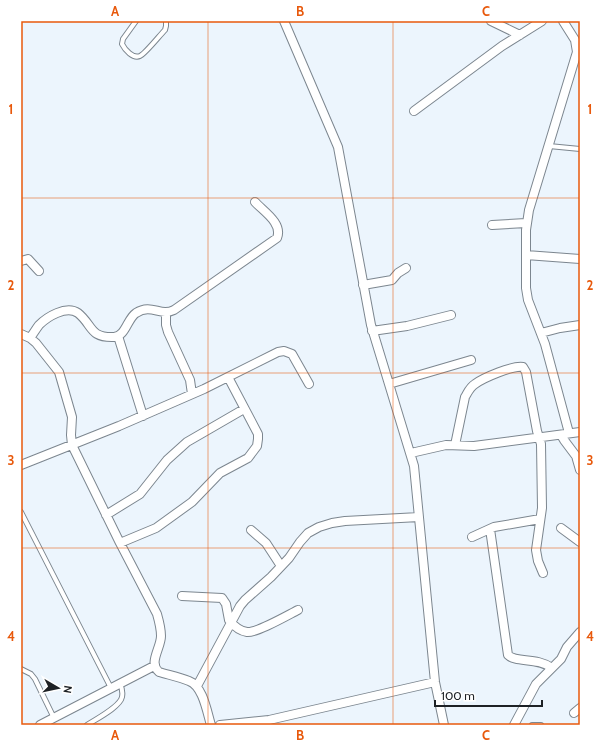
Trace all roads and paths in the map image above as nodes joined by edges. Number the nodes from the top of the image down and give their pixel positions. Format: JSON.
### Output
{"nodes":[{"id":1,"x":136,"y":21,"type":"edge"},
{"id":2,"x":166,"y":21,"type":"edge"},
{"id":3,"x":284,"y":21,"type":"edge"},
{"id":4,"x":491,"y":21,"type":"edge"},
{"id":5,"x":542,"y":21,"type":"edge"},
{"id":6,"x":563,"y":21,"type":"edge"},
{"id":7,"x":520,"y":35,"type":"junction"},
{"id":8,"x":579,"y":52,"type":"edge"},
{"id":9,"x":414,"y":111,"type":"dead end"},
{"id":10,"x":548,"y":146,"type":"junction"},
{"id":11,"x":580,"y":149,"type":"edge"},
{"id":12,"x":255,"y":202,"type":"dead end"},
{"id":13,"x":526,"y":223,"type":"junction"},
{"id":14,"x":492,"y":225,"type":"dead end"},
{"id":15,"x":526,"y":255,"type":"junction"},
{"id":16,"x":580,"y":259,"type":"edge"},
{"id":17,"x":21,"y":260,"type":"edge"},
{"id":18,"x":406,"y":268,"type":"dead end"},
{"id":19,"x":39,"y":271,"type":"dead end"},
{"id":20,"x":364,"y":285,"type":"junction"},
{"id":21,"x":166,"y":313,"type":"junction"},
{"id":22,"x":451,"y":315,"type":"dead end"},
{"id":23,"x":580,"y":325,"type":"edge"},
{"id":24,"x":372,"y":331,"type":"junction"},
{"id":25,"x":541,"y":333,"type":"junction"},
{"id":26,"x":21,"y":334,"type":"edge"},
{"id":27,"x":118,"y":336,"type":"junction"},
{"id":28,"x":30,"y":338,"type":"junction"},
{"id":29,"x":471,"y":360,"type":"dead end"},
{"id":30,"x":228,"y":377,"type":"junction"},
{"id":31,"x":309,"y":384,"type":"dead end"},
{"id":32,"x":389,"y":384,"type":"junction"},
{"id":33,"x":192,"y":394,"type":"junction"},
{"id":34,"x":244,"y":409,"type":"junction"},
{"id":35,"x":143,"y":416,"type":"junction"},
{"id":36,"x":580,"y":432,"type":"edge"},
{"id":37,"x":565,"y":434,"type":"junction"},
{"id":38,"x":540,"y":438,"type":"junction"},
{"id":39,"x":72,"y":445,"type":"junction"},
{"id":40,"x":455,"y":445,"type":"junction"},
{"id":41,"x":411,"y":453,"type":"junction"},
{"id":42,"x":21,"y":465,"type":"edge"},
{"id":43,"x":580,"y":470,"type":"edge"},
{"id":44,"x":21,"y":512,"type":"edge"},
{"id":45,"x":106,"y":515,"type":"junction"},
{"id":46,"x":419,"y":517,"type":"junction"},
{"id":47,"x":540,"y":519,"type":"junction"},
{"id":48,"x":561,"y":528,"type":"dead end"},
{"id":49,"x":490,"y":529,"type":"junction"},
{"id":50,"x":251,"y":530,"type":"dead end"},
{"id":51,"x":472,"y":538,"type":"dead end"},
{"id":52,"x":580,"y":542,"type":"edge"},
{"id":53,"x":120,"y":543,"type":"junction"},
{"id":54,"x":281,"y":566,"type":"junction"},
{"id":55,"x":543,"y":573,"type":"dead end"},
{"id":56,"x":182,"y":596,"type":"dead end"},
{"id":57,"x":298,"y":610,"type":"dead end"},
{"id":58,"x":231,"y":622,"type":"junction"},
{"id":59,"x":580,"y":632,"type":"edge"},
{"id":60,"x":154,"y":666,"type":"junction"},
{"id":61,"x":552,"y":668,"type":"junction"},
{"id":62,"x":21,"y":669,"type":"edge"},
{"id":63,"x":435,"y":682,"type":"junction"},
{"id":64,"x":120,"y":683,"type":"junction"},
{"id":65,"x":197,"y":686,"type":"junction"},
{"id":66,"x":111,"y":688,"type":"junction"},
{"id":67,"x":54,"y":718,"type":"junction"},
{"id":68,"x":40,"y":725,"type":"edge"},
{"id":69,"x":87,"y":725,"type":"edge"},
{"id":70,"x":211,"y":725,"type":"edge"},
{"id":71,"x":220,"y":725,"type":"edge"},
{"id":72,"x":444,"y":725,"type":"edge"},
{"id":73,"x":514,"y":725,"type":"edge"},
{"id":74,"x":532,"y":725,"type":"edge"},
{"id":75,"x":541,"y":725,"type":"edge"}],
"edges":[{"from":1,"to":2,"type":"lane"},
{"from":3,"to":20,"type":"street"},
{"from":4,"to":7,"type":"street"},
{"from":5,"to":7,"type":"street"},
{"from":6,"to":8,"type":"street"},
{"from":7,"to":9,"type":"street"},
{"from":8,"to":10,"type":"street"},
{"from":10,"to":11,"type":"lane"},
{"from":10,"to":13,"type":"street"},
{"from":12,"to":21,"type":"street"},
{"from":13,"to":14,"type":"street"},
{"from":13,"to":15,"type":"street"},
{"from":15,"to":16,"type":"street"},
{"from":15,"to":25,"type":"street"},
{"from":17,"to":19,"type":"street"},
{"from":18,"to":20,"type":"street"},
{"from":20,"to":24,"type":"street"},
{"from":21,"to":27,"type":"street"},
{"from":21,"to":33,"type":"street"},
{"from":22,"to":24,"type":"street"},
{"from":23,"to":25,"type":"street"},
{"from":24,"to":32,"type":"street"},
{"from":25,"to":37,"type":"street"},
{"from":26,"to":28,"type":"street"},
{"from":27,"to":28,"type":"street"},
{"from":27,"to":35,"type":"street"},
{"from":28,"to":39,"type":"street"},
{"from":29,"to":32,"type":"street"},
{"from":30,"to":31,"type":"street"},
{"from":30,"to":33,"type":"street"},
{"from":30,"to":34,"type":"street"},
{"from":32,"to":41,"type":"street"},
{"from":33,"to":35,"type":"street"},
{"from":34,"to":45,"type":"street"},
{"from":34,"to":53,"type":"street"},
{"from":35,"to":39,"type":"street"},
{"from":36,"to":37,"type":"street"},
{"from":37,"to":38,"type":"street"},
{"from":37,"to":43,"type":"street"},
{"from":38,"to":40,"type":"street"},
{"from":38,"to":40,"type":"street"},
{"from":38,"to":47,"type":"street"},
{"from":39,"to":42,"type":"street"},
{"from":39,"to":45,"type":"street"},
{"from":40,"to":41,"type":"street"},
{"from":41,"to":46,"type":"street"},
{"from":44,"to":66,"type":"lane"},
{"from":45,"to":53,"type":"street"},
{"from":46,"to":54,"type":"street"},
{"from":46,"to":63,"type":"street"},
{"from":47,"to":49,"type":"street"},
{"from":47,"to":55,"type":"street"},
{"from":48,"to":52,"type":"street"},
{"from":49,"to":51,"type":"street"},
{"from":49,"to":61,"type":"street"},
{"from":50,"to":54,"type":"street"},
{"from":53,"to":60,"type":"street"},
{"from":54,"to":58,"type":"street"},
{"from":56,"to":58,"type":"street"},
{"from":57,"to":58,"type":"street"},
{"from":58,"to":65,"type":"street"},
{"from":59,"to":61,"type":"street"},
{"from":60,"to":64,"type":"street"},
{"from":60,"to":65,"type":"street"},
{"from":61,"to":73,"type":"street"},
{"from":62,"to":67,"type":"lane"},
{"from":63,"to":71,"type":"street"},
{"from":63,"to":72,"type":"street"},
{"from":64,"to":66,"type":"street"},
{"from":64,"to":69,"type":"lane"},
{"from":65,"to":70,"type":"street"},
{"from":66,"to":67,"type":"street"},
{"from":67,"to":68,"type":"street"},
{"from":74,"to":75,"type":"lane"}]}
